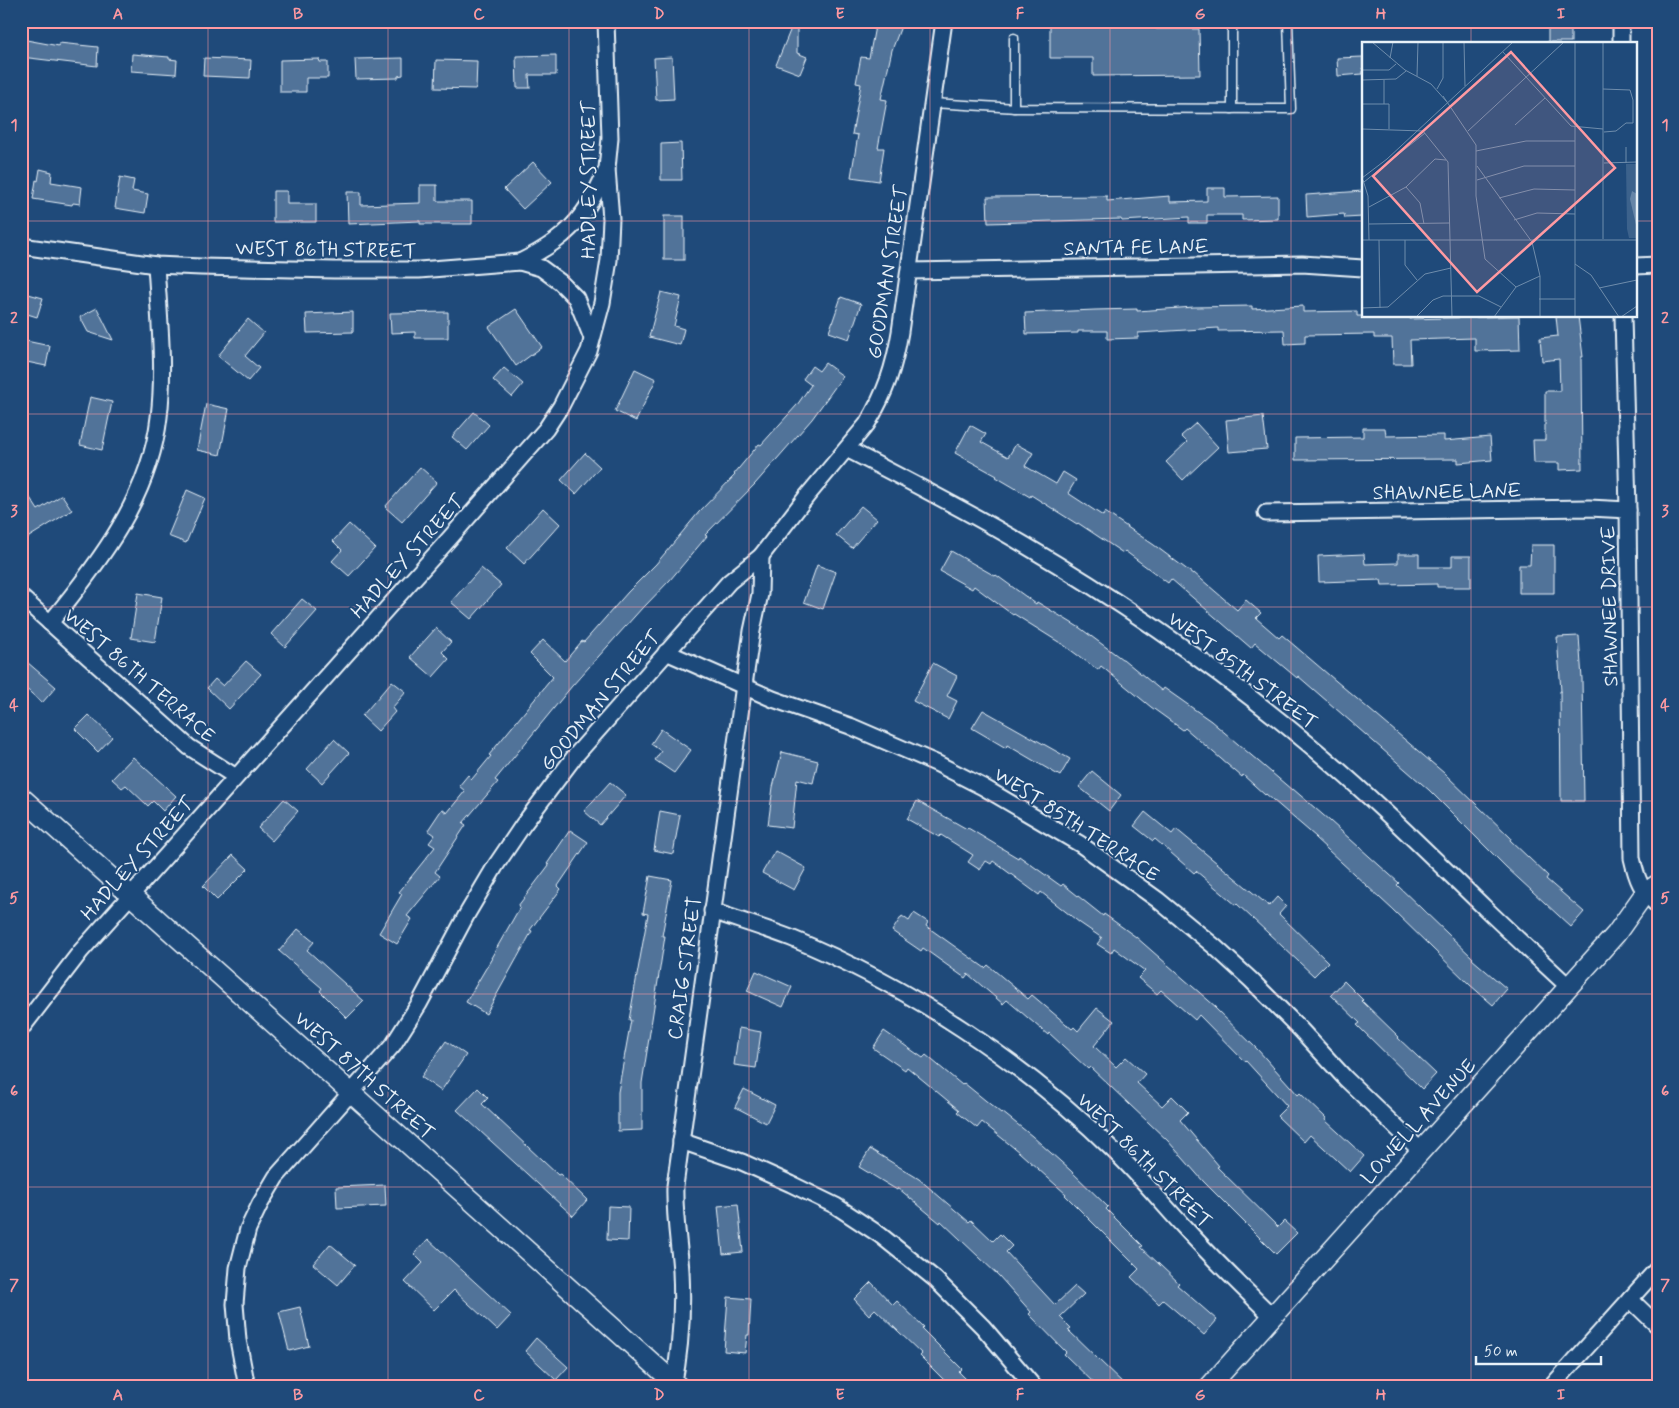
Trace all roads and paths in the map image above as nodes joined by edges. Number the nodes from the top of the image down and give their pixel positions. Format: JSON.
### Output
{"nodes":[{"id":1,"x":606,"y":21,"type":"edge"},
{"id":2,"x":944,"y":21,"type":"edge"},
{"id":3,"x":1232,"y":21,"type":"edge"},
{"id":4,"x":1288,"y":21,"type":"edge"},
{"id":5,"x":1621,"y":21,"type":"edge"},
{"id":6,"x":1014,"y":38,"type":"dead end"},
{"id":7,"x":1621,"y":42,"type":"edge"},
{"id":8,"x":932,"y":103,"type":"junction"},
{"id":9,"x":1014,"y":108,"type":"junction"},
{"id":10,"x":1232,"y":109,"type":"junction"},
{"id":11,"x":608,"y":169,"type":"junction"},
{"id":12,"x":21,"y":246,"type":"edge"},
{"id":13,"x":520,"y":262,"type":"junction"},
{"id":14,"x":156,"y":265,"type":"junction"},
{"id":15,"x":1658,"y":265,"type":"edge"},
{"id":16,"x":1636,"y":266,"type":"edge"},
{"id":17,"x":1362,"y":268,"type":"edge"},
{"id":18,"x":909,"y":271,"type":"junction"},
{"id":19,"x":1623,"y":318,"type":"edge"},
{"id":20,"x":592,"y":338,"type":"junction"},
{"id":21,"x":847,"y":449,"type":"junction"},
{"id":22,"x":1628,"y":510,"type":"junction"},
{"id":23,"x":1266,"y":513,"type":"dead end"},
{"id":24,"x":761,"y":556,"type":"junction"},
{"id":25,"x":21,"y":597,"type":"edge"},
{"id":26,"x":50,"y":623,"type":"junction"},
{"id":27,"x":666,"y":652,"type":"junction"},
{"id":28,"x":744,"y":686,"type":"junction"},
{"id":29,"x":236,"y":777,"type":"junction"},
{"id":30,"x":21,"y":797,"type":"edge"},
{"id":31,"x":1653,"y":894,"type":"edge"},
{"id":32,"x":131,"y":895,"type":"junction"},
{"id":33,"x":712,"y":911,"type":"junction"},
{"id":34,"x":1569,"y":987,"type":"junction"},
{"id":35,"x":21,"y":1029,"type":"edge"},
{"id":36,"x":351,"y":1093,"type":"junction"},
{"id":37,"x":681,"y":1141,"type":"junction"},
{"id":38,"x":1422,"y":1151,"type":"junction"},
{"id":39,"x":1658,"y":1268,"type":"edge"},
{"id":40,"x":1630,"y":1299,"type":"junction"},
{"id":41,"x":1273,"y":1317,"type":"junction"},
{"id":42,"x":1658,"y":1326,"type":"edge"},
{"id":43,"x":675,"y":1385,"type":"edge"},
{"id":44,"x":247,"y":1387,"type":"edge"},
{"id":45,"x":1034,"y":1387,"type":"edge"},
{"id":46,"x":1210,"y":1387,"type":"edge"},
{"id":47,"x":1551,"y":1387,"type":"edge"}],
"edges":[{"from":1,"to":11,"type":"street","name":"HADLEY STREET"},
{"from":2,"to":8,"type":"street","name":"GOODMAN STREET"},
{"from":3,"to":10,"type":"lane"},
{"from":4,"to":10,"type":"lane"},
{"from":5,"to":7,"type":"street"},
{"from":6,"to":9,"type":"lane"},
{"from":8,"to":9,"type":"lane"},
{"from":8,"to":18,"type":"street","name":"GOODMAN STREET"},
{"from":9,"to":10,"type":"lane"},
{"from":11,"to":13,"type":"street"},
{"from":11,"to":20,"type":"street","name":"HADLEY STREET"},
{"from":12,"to":14,"type":"street","name":"WEST 86TH STREET"},
{"from":13,"to":14,"type":"street","name":"WEST 86TH STREET"},
{"from":13,"to":20,"type":"street","name":"WEST 86TH STREET"},
{"from":14,"to":26,"type":"street"},
{"from":15,"to":16,"type":"street"},
{"from":17,"to":18,"type":"street","name":"SANTA FE LANE"},
{"from":18,"to":21,"type":"street","name":"GOODMAN STREET"},
{"from":19,"to":22,"type":"street","name":"SHAWNEE DRIVE"},
{"from":20,"to":29,"type":"street","name":"HADLEY STREET"},
{"from":21,"to":24,"type":"street","name":"GOODMAN STREET"},
{"from":21,"to":34,"type":"street","name":"WEST 85TH STREET"},
{"from":22,"to":23,"type":"street","name":"SHAWNEE LANE"},
{"from":22,"to":31,"type":"street","name":"SHAWNEE DRIVE"},
{"from":24,"to":27,"type":"street","name":"GOODMAN STREET"},
{"from":24,"to":28,"type":"street","name":"CRAIG STREET"},
{"from":25,"to":26,"type":"street","name":"WEST 86TH TERRACE"},
{"from":26,"to":29,"type":"street","name":"WEST 86TH TERRACE"},
{"from":27,"to":28,"type":"street","name":"WEST 85TH TERRACE"},
{"from":27,"to":36,"type":"street","name":"GOODMAN STREET"},
{"from":28,"to":33,"type":"street","name":"CRAIG STREET"},
{"from":28,"to":38,"type":"street","name":"WEST 85TH TERRACE"},
{"from":29,"to":32,"type":"street","name":"HADLEY STREET"},
{"from":30,"to":32,"type":"street","name":"WEST 87TH STREET"},
{"from":31,"to":34,"type":"street","name":"LOWELL AVENUE"},
{"from":32,"to":35,"type":"street","name":"HADLEY STREET"},
{"from":32,"to":36,"type":"street","name":"WEST 87TH STREET"},
{"from":33,"to":37,"type":"street","name":"CRAIG STREET"},
{"from":33,"to":41,"type":"street","name":"WEST 86TH STREET"},
{"from":34,"to":38,"type":"street","name":"LOWELL AVENUE"},
{"from":36,"to":43,"type":"street","name":"WEST 87TH STREET"},
{"from":36,"to":44,"type":"street","name":"GOODMAN STREET"},
{"from":37,"to":43,"type":"street","name":"CRAIG STREET"},
{"from":37,"to":45,"type":"street"},
{"from":38,"to":41,"type":"street","name":"LOWELL AVENUE"},
{"from":39,"to":40,"type":"street"},
{"from":40,"to":42,"type":"street"},
{"from":40,"to":47,"type":"street"},
{"from":41,"to":46,"type":"street","name":"LOWELL AVENUE"}]}
